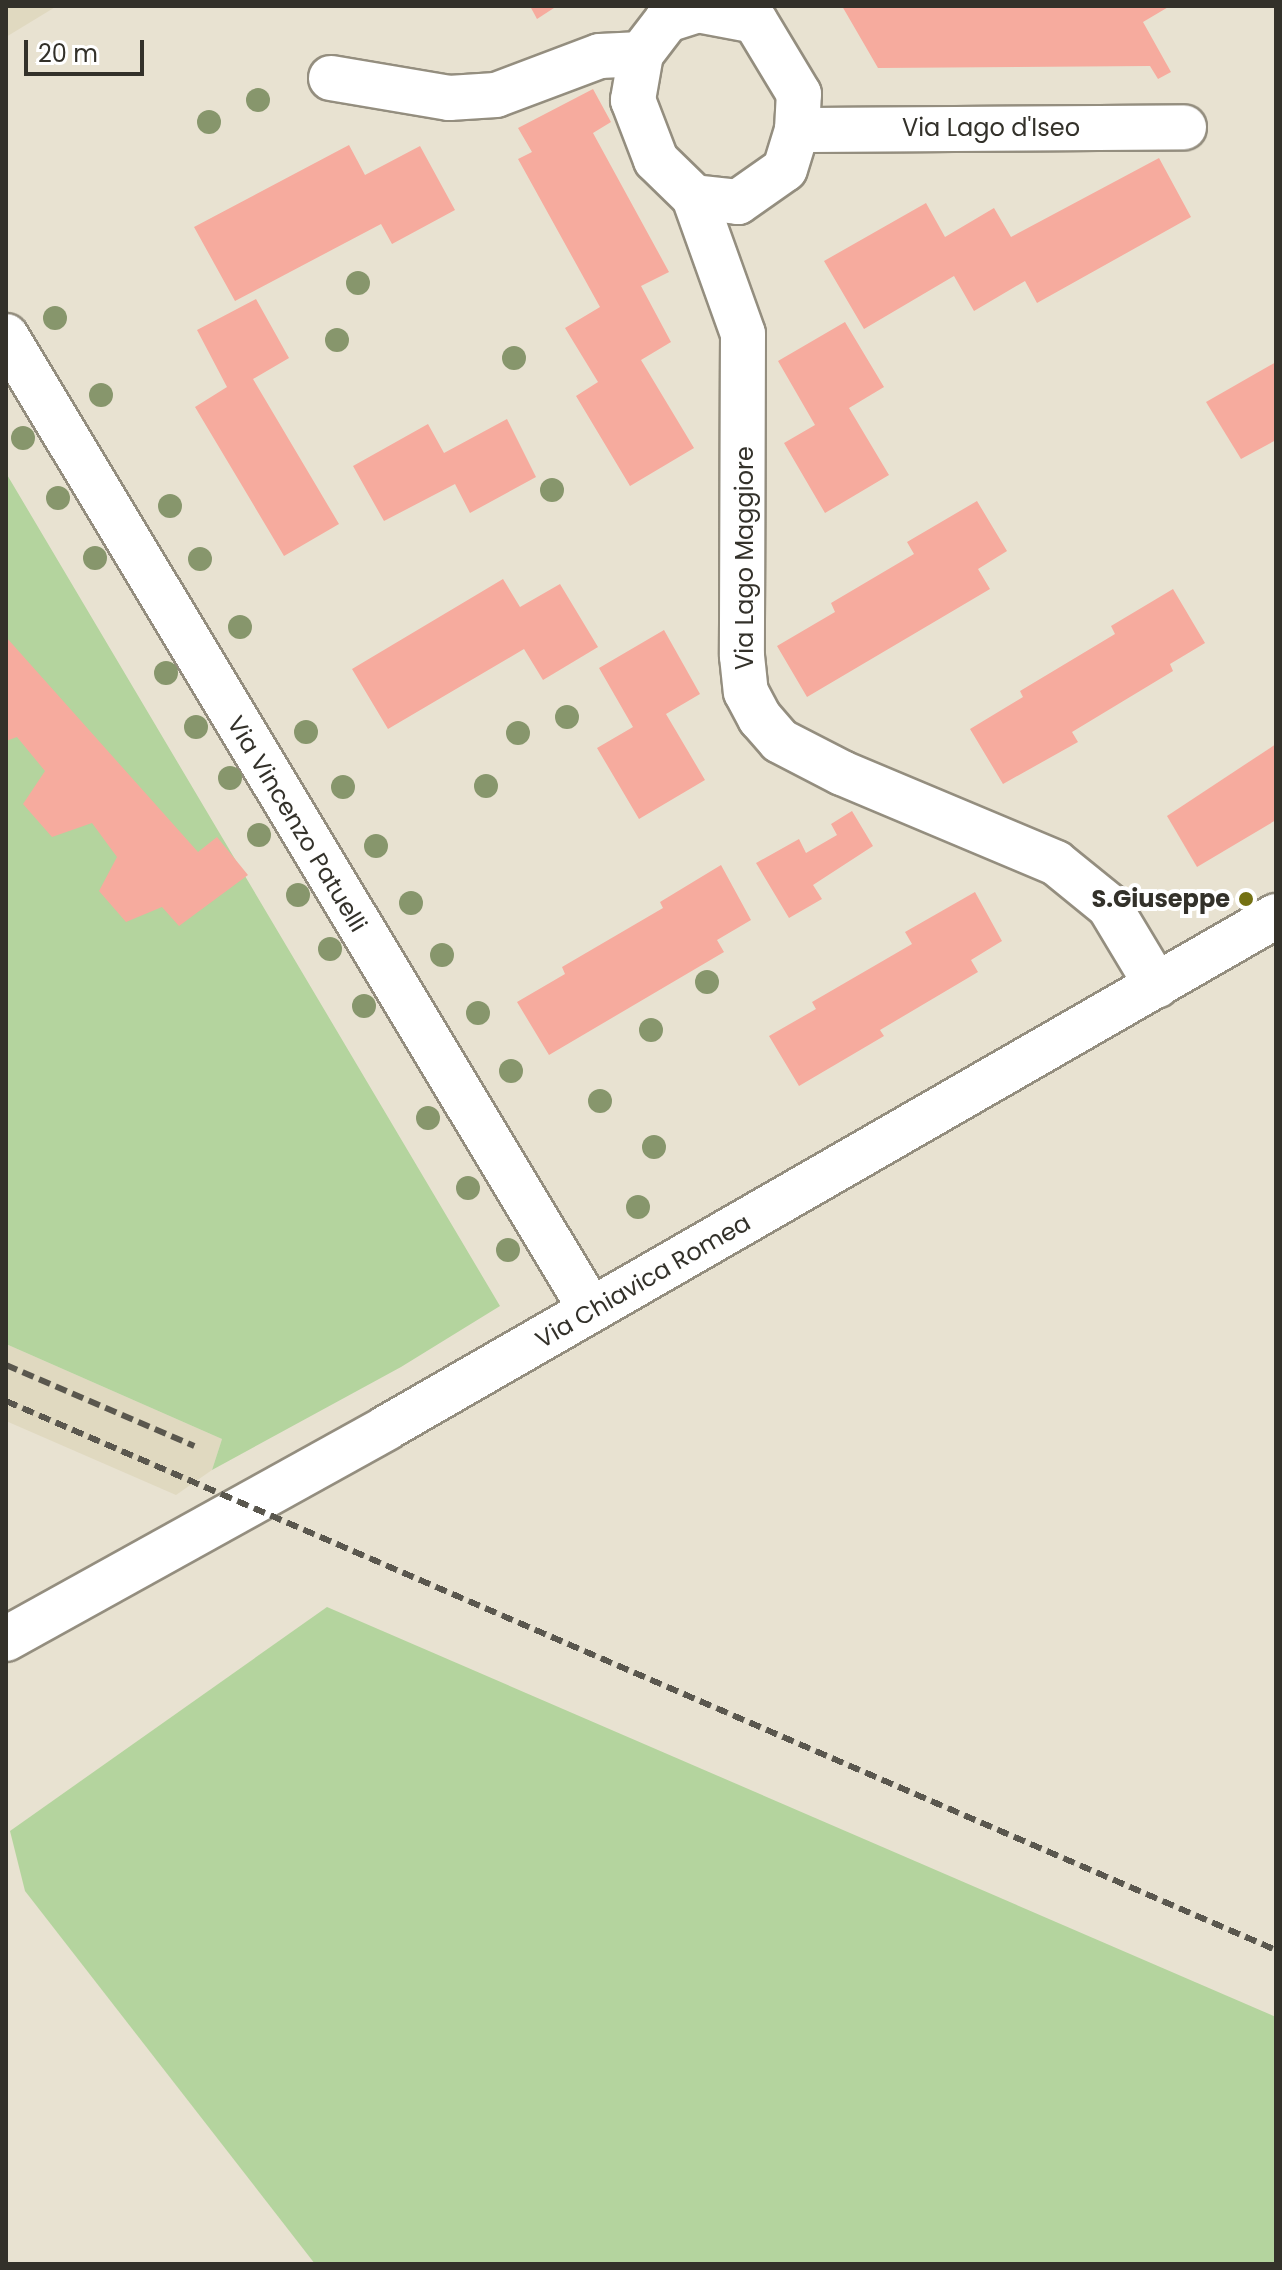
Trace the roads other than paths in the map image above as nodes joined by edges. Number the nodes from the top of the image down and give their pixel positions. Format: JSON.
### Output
{"nodes":[{"id":1,"x":751,"y":13,"type":"edge"},
{"id":2,"x":659,"y":27,"type":"edge"},
{"id":3,"x":331,"y":78,"type":"dead end"},
{"id":4,"x":1184,"y":127,"type":"dead end"},
{"id":5,"x":797,"y":130,"type":"junction"},
{"id":6,"x":694,"y":197,"type":"junction"},
{"id":7,"x":6,"y":336,"type":"edge"},
{"id":8,"x":1276,"y":916,"type":"edge"},
{"id":9,"x":1157,"y":986,"type":"junction"},
{"id":10,"x":591,"y":1310,"type":"junction"},
{"id":11,"x":6,"y":1639,"type":"edge"}],
"edges":[{"from":1,"to":2,"type":"street"},
{"from":1,"to":5,"type":"street"},
{"from":2,"to":3,"type":"street"},
{"from":2,"to":6,"type":"street"},
{"from":4,"to":5,"type":"street","name":"Via Lago d'Iseo"},
{"from":5,"to":6,"type":"street"},
{"from":6,"to":9,"type":"street","name":"Via Lago Maggiore"},
{"from":7,"to":10,"type":"street","name":"Via Vincenzo Patuelli"},
{"from":8,"to":9,"type":"street","name":"Via Chiavica Romea"},
{"from":9,"to":10,"type":"street","name":"Via Chiavica Romea"},
{"from":10,"to":11,"type":"street","name":"Via Chiavica Romea"}]}
